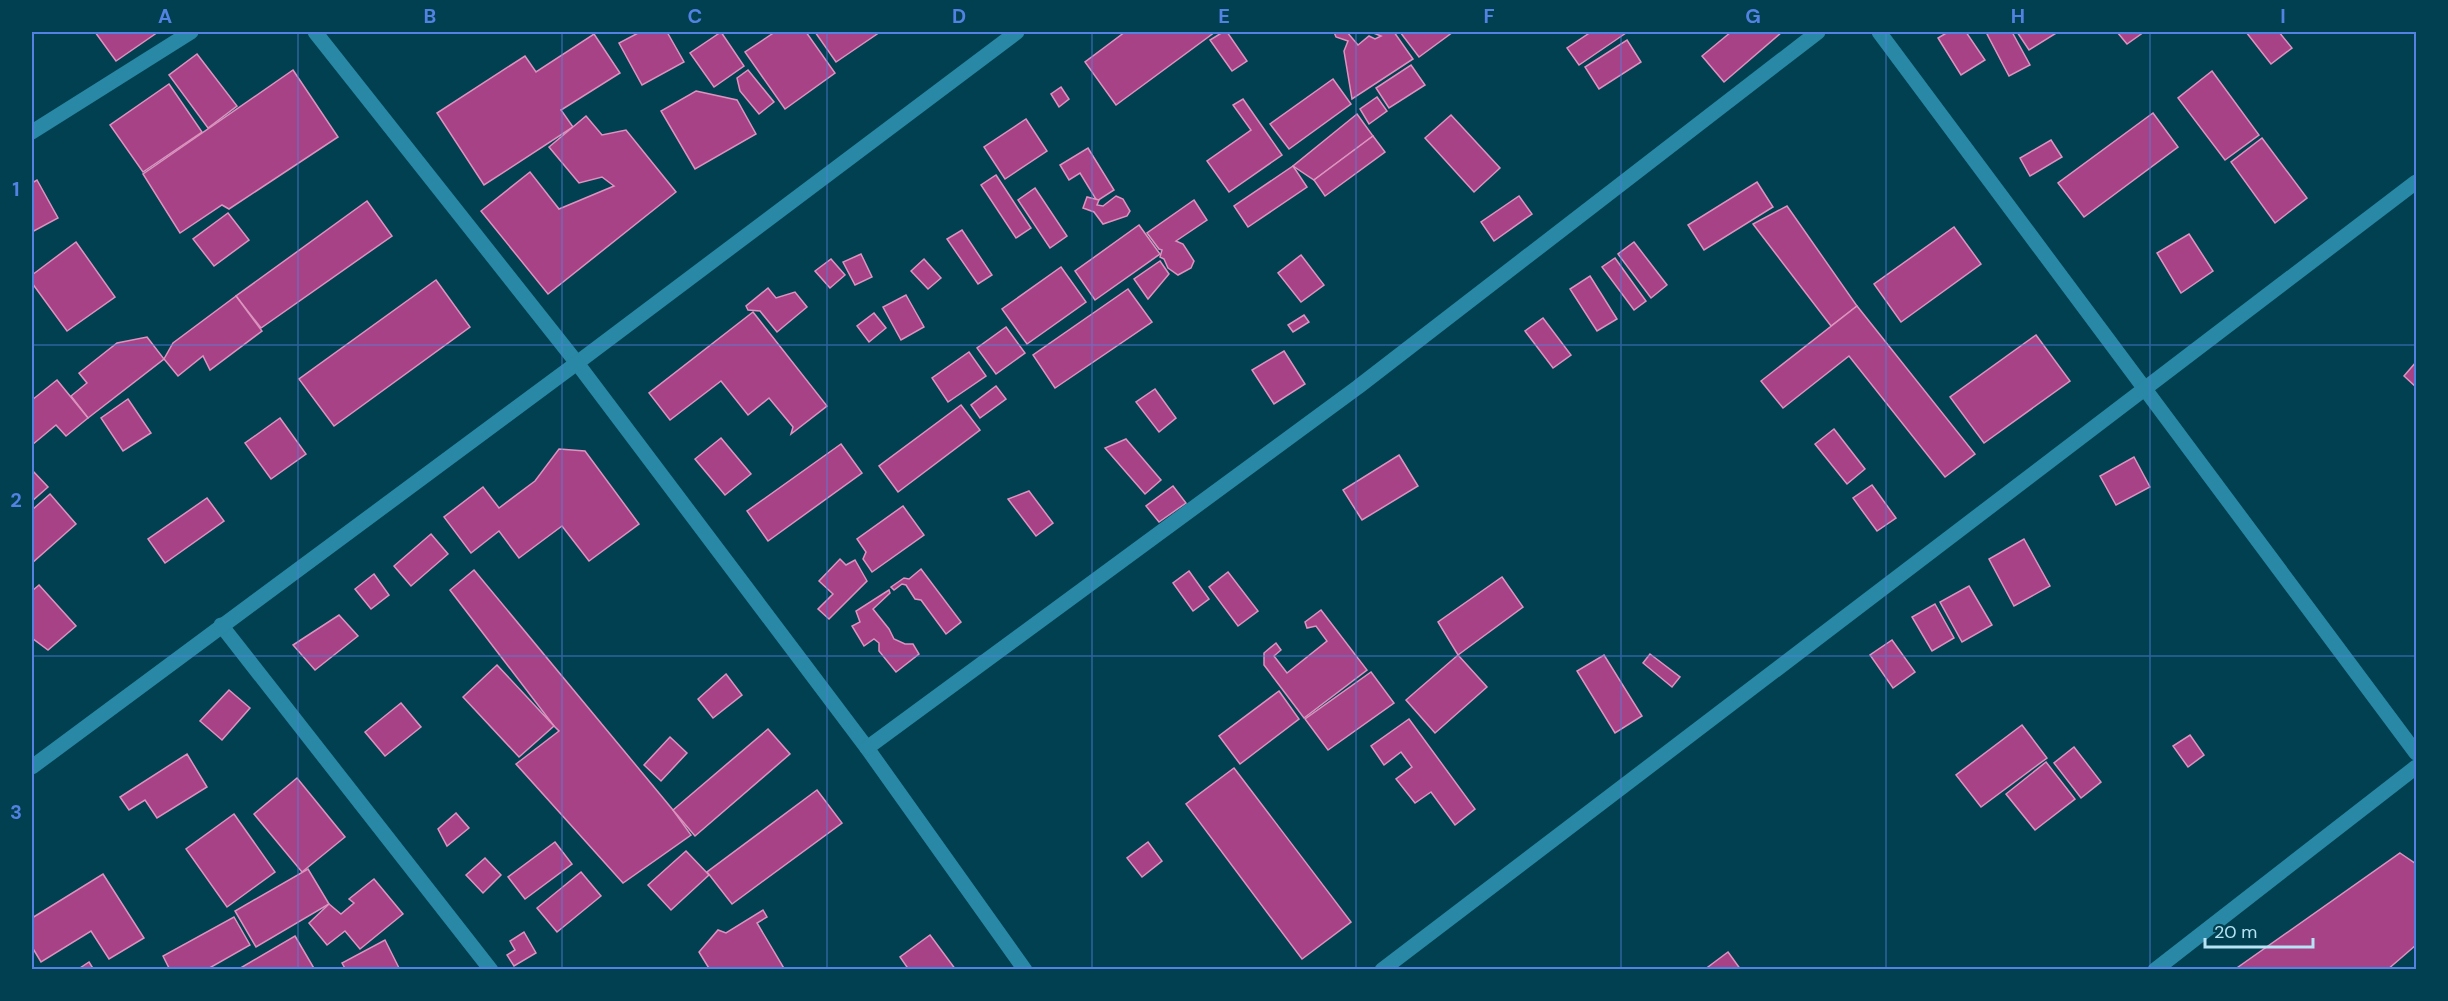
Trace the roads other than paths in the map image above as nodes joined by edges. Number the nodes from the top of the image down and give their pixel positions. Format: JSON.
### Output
{"nodes":[{"id":1,"x":191,"y":32,"type":"edge"},
{"id":2,"x":315,"y":32,"type":"edge"},
{"id":3,"x":1017,"y":32,"type":"edge"},
{"id":4,"x":1818,"y":32,"type":"edge"},
{"id":5,"x":1879,"y":32,"type":"edge"},
{"id":6,"x":32,"y":132,"type":"edge"},
{"id":7,"x":2416,"y":182,"type":"edge"},
{"id":8,"x":577,"y":363,"type":"junction"},
{"id":9,"x":2145,"y":389,"type":"junction"},
{"id":10,"x":221,"y":625,"type":"junction"},
{"id":11,"x":867,"y":748,"type":"junction"},
{"id":12,"x":2416,"y":753,"type":"edge"},
{"id":13,"x":32,"y":767,"type":"edge"},
{"id":14,"x":2416,"y":767,"type":"edge"},
{"id":15,"x":491,"y":969,"type":"edge"},
{"id":16,"x":1025,"y":969,"type":"edge"},
{"id":17,"x":1382,"y":969,"type":"edge"},
{"id":18,"x":2155,"y":969,"type":"edge"}],
"edges":[{"from":1,"to":6,"type":"street"},
{"from":2,"to":8,"type":"street"},
{"from":3,"to":8,"type":"street"},
{"from":4,"to":11,"type":"street"},
{"from":5,"to":9,"type":"street"},
{"from":7,"to":9,"type":"street"},
{"from":8,"to":10,"type":"street"},
{"from":8,"to":11,"type":"street"},
{"from":9,"to":12,"type":"street"},
{"from":9,"to":17,"type":"street"},
{"from":10,"to":13,"type":"street"},
{"from":10,"to":15,"type":"street"},
{"from":11,"to":16,"type":"street"},
{"from":14,"to":18,"type":"street"}]}
